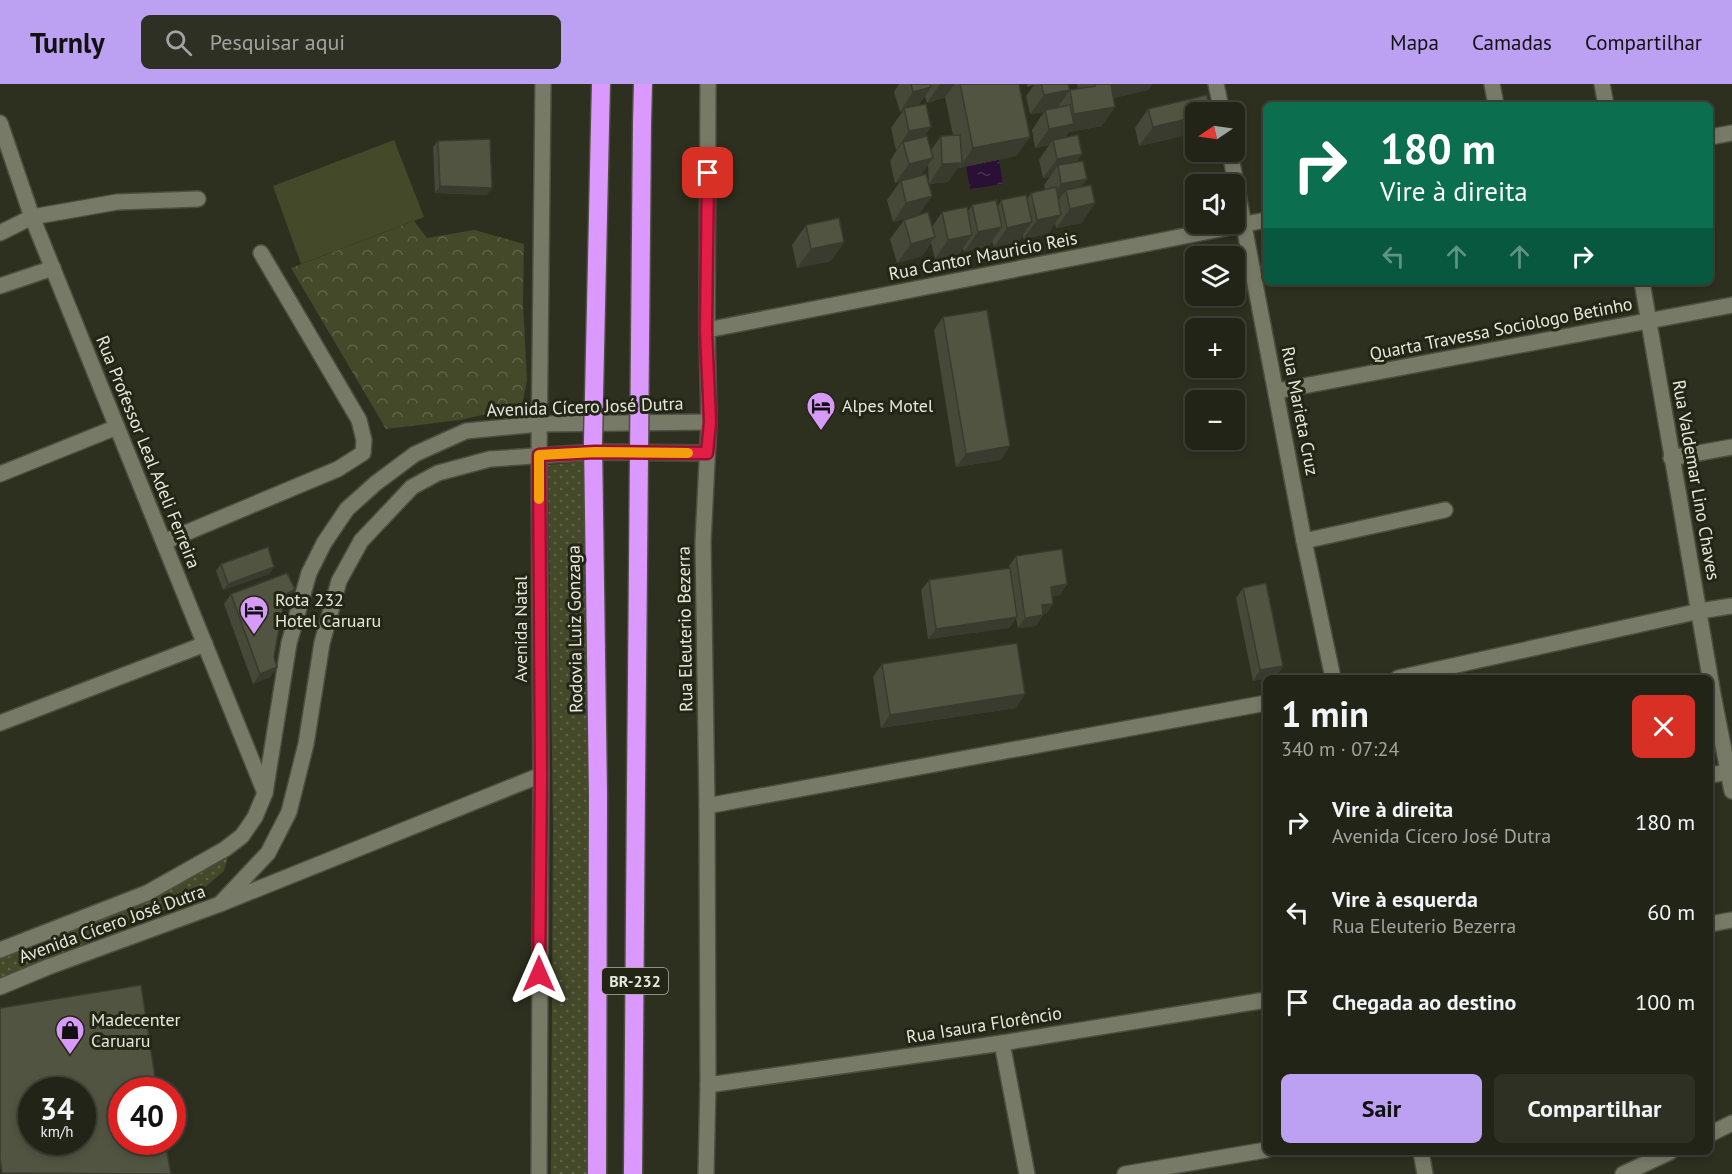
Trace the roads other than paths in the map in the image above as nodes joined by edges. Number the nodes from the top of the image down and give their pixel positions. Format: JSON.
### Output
{"nodes":[{"id":1,"x":543,"y":84,"type":"edge"},
{"id":2,"x":601,"y":84,"type":"edge"},
{"id":3,"x":644,"y":84,"type":"edge"},
{"id":4,"x":708,"y":84,"type":"edge"},
{"id":5,"x":1216,"y":84,"type":"edge"},
{"id":6,"x":1492,"y":84,"type":"edge"},
{"id":7,"x":1602,"y":84,"type":"edge"},
{"id":8,"x":1220,"y":102,"type":"edge"},
{"id":9,"x":1495,"y":102,"type":"edge"},
{"id":10,"x":1605,"y":102,"type":"edge"},
{"id":11,"x":0,"y":123,"type":"edge"},
{"id":12,"x":1732,"y":133,"type":"edge"},
{"id":13,"x":1713,"y":136,"type":"edge"},
{"id":14,"x":198,"y":199,"type":"dead end"},
{"id":15,"x":32,"y":217,"type":"junction"},
{"id":16,"x":1263,"y":221,"type":"edge"},
{"id":17,"x":1245,"y":225,"type":"edge"},
{"id":18,"x":1245,"y":230,"type":"edge"},
{"id":19,"x":0,"y":233,"type":"edge"},
{"id":20,"x":1198,"y":234,"type":"edge"},
{"id":21,"x":261,"y":253,"type":"dead end"},
{"id":22,"x":53,"y":268,"type":"junction"},
{"id":23,"x":1643,"y":285,"type":"edge"},
{"id":24,"x":0,"y":286,"type":"edge"},
{"id":25,"x":1732,"y":305,"type":"edge"},
{"id":26,"x":1650,"y":321,"type":"junction"},
{"id":27,"x":706,"y":330,"type":"junction"},
{"id":28,"x":1277,"y":391,"type":"junction"},
{"id":29,"x":710,"y":422,"type":"junction"},
{"id":30,"x":539,"y":424,"type":"junction"},
{"id":31,"x":117,"y":427,"type":"junction"},
{"id":32,"x":1732,"y":447,"type":"edge"},
{"id":33,"x":707,"y":453,"type":"junction"},
{"id":34,"x":539,"y":455,"type":"junction"},
{"id":35,"x":1671,"y":458,"type":"junction"},
{"id":36,"x":0,"y":474,"type":"edge"},
{"id":37,"x":1445,"y":510,"type":"dead end"},
{"id":38,"x":1304,"y":541,"type":"junction"},
{"id":39,"x":164,"y":542,"type":"junction"},
{"id":40,"x":1732,"y":606,"type":"edge"},
{"id":41,"x":1700,"y":611,"type":"junction"},
{"id":42,"x":205,"y":644,"type":"junction"},
{"id":43,"x":1441,"y":674,"type":"edge"},
{"id":44,"x":1332,"y":675,"type":"edge"},
{"id":45,"x":1709,"y":675,"type":"edge"},
{"id":46,"x":1263,"y":704,"type":"edge"},
{"id":47,"x":1713,"y":705,"type":"edge"},
{"id":48,"x":0,"y":723,"type":"edge"},
{"id":49,"x":1729,"y":772,"type":"junction"},
{"id":50,"x":541,"y":775,"type":"junction"},
{"id":51,"x":1713,"y":775,"type":"edge"},
{"id":52,"x":1732,"y":790,"type":"edge"},
{"id":53,"x":265,"y":794,"type":"junction"},
{"id":54,"x":707,"y":806,"type":"junction"},
{"id":55,"x":220,"y":904,"type":"junction"},
{"id":56,"x":1732,"y":920,"type":"edge"},
{"id":57,"x":1713,"y":923,"type":"edge"},
{"id":58,"x":0,"y":950,"type":"edge"},
{"id":59,"x":0,"y":987,"type":"edge"},
{"id":60,"x":1263,"y":1000,"type":"edge"},
{"id":61,"x":1002,"y":1043,"type":"junction"},
{"id":62,"x":708,"y":1085,"type":"junction"},
{"id":63,"x":1732,"y":1124,"type":"edge"},
{"id":64,"x":1713,"y":1133,"type":"edge"},
{"id":65,"x":1263,"y":1151,"type":"edge"},
{"id":66,"x":1422,"y":1155,"type":"edge"},
{"id":67,"x":1664,"y":1155,"type":"edge"},
{"id":68,"x":538,"y":1174,"type":"edge"},
{"id":69,"x":597,"y":1174,"type":"edge"},
{"id":70,"x":633,"y":1174,"type":"edge"},
{"id":71,"x":706,"y":1174,"type":"edge"},
{"id":72,"x":1027,"y":1174,"type":"edge"},
{"id":73,"x":1125,"y":1174,"type":"edge"},
{"id":74,"x":1425,"y":1174,"type":"edge"},
{"id":75,"x":1623,"y":1174,"type":"edge"}],
"edges":[{"from":1,"to":30,"type":"street","name":"Avenida Natal"},
{"from":2,"to":69,"type":"highway","name":"Rodovia Luiz Gonzaga","number":"BR-232","bridge":true},
{"from":3,"to":70,"type":"highway","number":"BR-232","bridge":true},
{"from":4,"to":27,"type":"street","name":"Rua Eleuterio Bezerra"},
{"from":5,"to":8,"type":"street"},
{"from":6,"to":9,"type":"street"},
{"from":7,"to":10,"type":"street"},
{"from":11,"to":15,"type":"street","name":"Rua Professor Leal Adeli Ferreira"},
{"from":12,"to":13,"type":"street"},
{"from":14,"to":15,"type":"street"},
{"from":15,"to":19,"type":"street"},
{"from":15,"to":22,"type":"street","name":"Rua Professor Leal Adeli Ferreira"},
{"from":16,"to":17,"type":"street","name":"Rua Cantor Mauricio Reis"},
{"from":18,"to":28,"type":"street","name":"Rua Marieta Cruz"},
{"from":20,"to":27,"type":"street","name":"Rua Cantor Mauricio Reis"},
{"from":21,"to":39,"type":"street"},
{"from":22,"to":24,"type":"street"},
{"from":22,"to":31,"type":"street","name":"Rua Professor Leal Adeli Ferreira"},
{"from":23,"to":26,"type":"street","name":"Rua Valdemar Lino Chaves"},
{"from":25,"to":26,"type":"street","name":"Quarta Travessa Sociologo Betinho"},
{"from":26,"to":28,"type":"street","name":"Quarta Travessa Sociologo Betinho"},
{"from":26,"to":35,"type":"street","name":"Rua Valdemar Lino Chaves"},
{"from":27,"to":29,"type":"street","name":"Rua Eleuterio Bezerra"},
{"from":28,"to":38,"type":"street","name":"Rua Marieta Cruz"},
{"from":29,"to":30,"type":"street","name":"Avenida Cícero José Dutra"},
{"from":29,"to":33,"type":"street","name":"Rua Eleuterio Bezerra"},
{"from":30,"to":34,"type":"street","name":"Avenida Natal"},
{"from":30,"to":53,"type":"street","name":"Avenida Cícero José Dutra"},
{"from":31,"to":36,"type":"street"},
{"from":31,"to":39,"type":"street","name":"Rua Professor Leal Adeli Ferreira"},
{"from":32,"to":35,"type":"street"},
{"from":33,"to":34,"type":"street","name":"Avenida Cícero José Dutra"},
{"from":33,"to":54,"type":"street","name":"Rua Eleuterio Bezerra"},
{"from":34,"to":50,"type":"street","name":"Avenida Natal"},
{"from":34,"to":55,"type":"street","name":"Avenida Cícero José Dutra"},
{"from":35,"to":41,"type":"street","name":"Rua Valdemar Lino Chaves"},
{"from":37,"to":38,"type":"street"},
{"from":38,"to":44,"type":"street","name":"Rua Marieta Cruz"},
{"from":39,"to":42,"type":"street","name":"Rua Professor Leal Adeli Ferreira"},
{"from":40,"to":41,"type":"street"},
{"from":41,"to":43,"type":"street"},
{"from":41,"to":45,"type":"street","name":"Rua Valdemar Lino Chaves"},
{"from":42,"to":48,"type":"street"},
{"from":42,"to":53,"type":"street","name":"Rua Professor Leal Adeli Ferreira"},
{"from":46,"to":54,"type":"street"},
{"from":47,"to":49,"type":"street","name":"Rua Valdemar Lino Chaves"},
{"from":49,"to":51,"type":"street"},
{"from":49,"to":52,"type":"street","name":"Rua Valdemar Lino Chaves"},
{"from":50,"to":55,"type":"street"},
{"from":50,"to":68,"type":"street","name":"Avenida Natal"},
{"from":53,"to":58,"type":"street","name":"Avenida Cícero José Dutra"},
{"from":54,"to":62,"type":"street","name":"Rua Eleuterio Bezerra"},
{"from":55,"to":59,"type":"street","name":"Avenida Cícero José Dutra"},
{"from":56,"to":57,"type":"street"},
{"from":60,"to":61,"type":"street","name":"Rua Isaura Florêncio"},
{"from":61,"to":62,"type":"street","name":"Rua Isaura Florêncio"},
{"from":61,"to":72,"type":"street"},
{"from":62,"to":71,"type":"street","name":"Rua Eleuterio Bezerra"},
{"from":63,"to":64,"type":"street"},
{"from":65,"to":73,"type":"street"},
{"from":66,"to":74,"type":"street"},
{"from":67,"to":75,"type":"street"}]}
